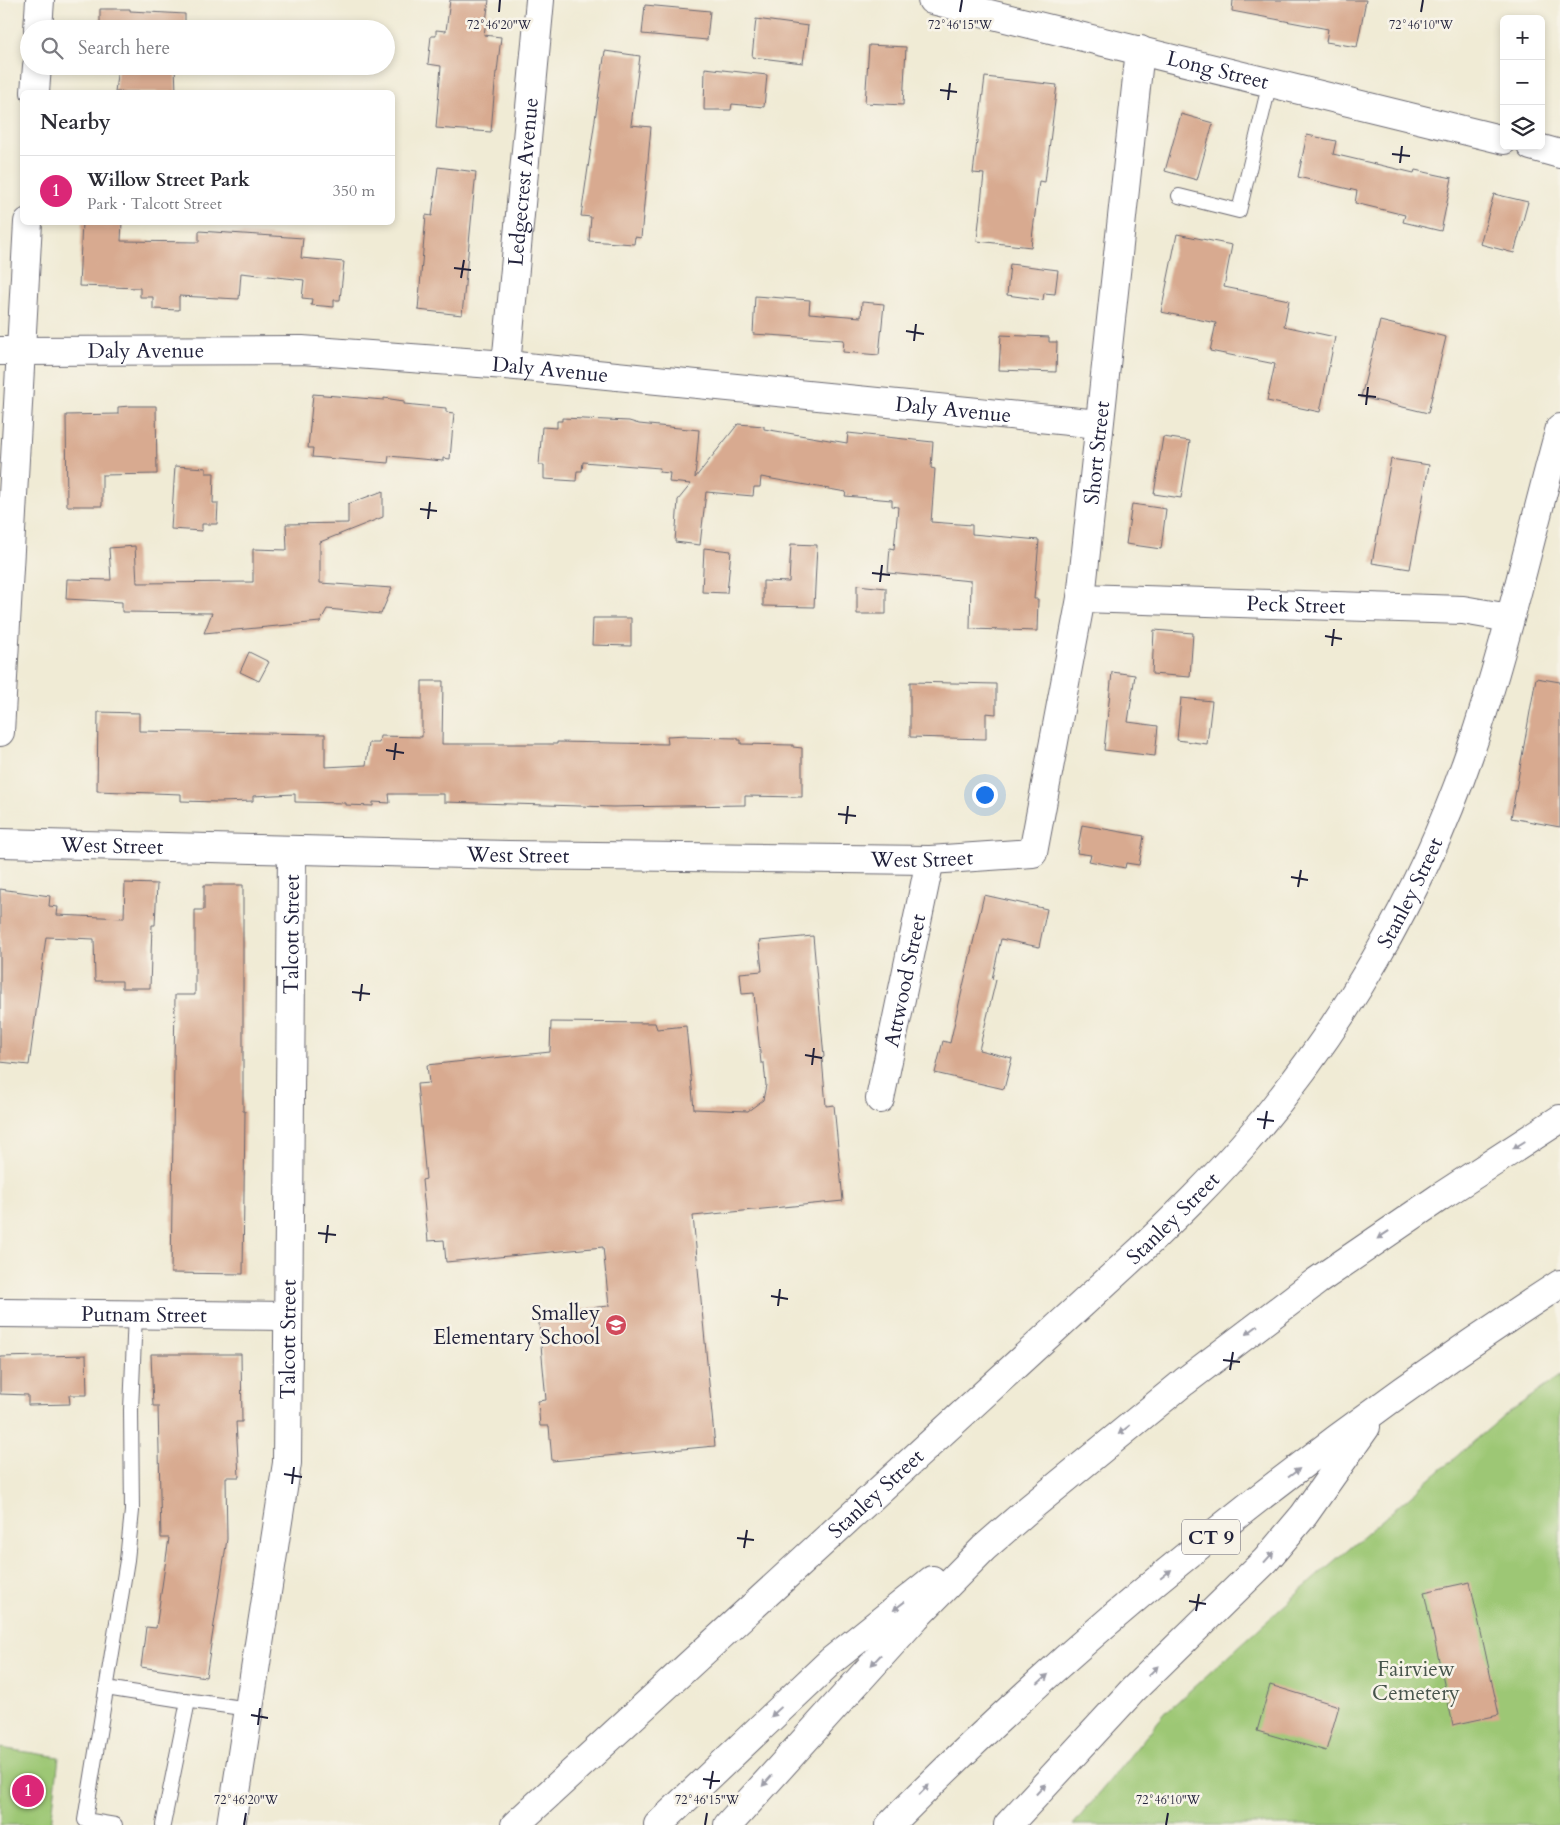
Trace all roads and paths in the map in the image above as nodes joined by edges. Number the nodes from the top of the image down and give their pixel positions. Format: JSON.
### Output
{"nodes":[{"id":1,"x":40,"y":0,"type":"edge"},
{"id":2,"x":540,"y":0,"type":"edge"},
{"id":3,"x":932,"y":0,"type":"edge"},
{"id":4,"x":39,"y":20,"type":"edge"},
{"id":5,"x":1140,"y":50,"type":"junction"},
{"id":6,"x":36,"y":75,"type":"edge"},
{"id":7,"x":1270,"y":82,"type":"junction"},
{"id":8,"x":35,"y":90,"type":"edge"},
{"id":9,"x":1500,"y":139,"type":"edge"},
{"id":10,"x":1545,"y":150,"type":"edge"},
{"id":11,"x":1560,"y":154,"type":"edge"},
{"id":12,"x":1179,"y":196,"type":"dead end"},
{"id":13,"x":28,"y":225,"type":"edge"},
{"id":14,"x":11,"y":351,"type":"edge"},
{"id":15,"x":506,"y":365,"type":"junction"},
{"id":16,"x":1099,"y":424,"type":"junction"},
{"id":17,"x":1560,"y":428,"type":"edge"},
{"id":18,"x":1081,"y":598,"type":"junction"},
{"id":19,"x":1509,"y":618,"type":"junction"},
{"id":20,"x":0,"y":732,"type":"edge"},
{"id":21,"x":0,"y":843,"type":"edge"},
{"id":22,"x":292,"y":850,"type":"junction"},
{"id":23,"x":1034,"y":853,"type":"joint"},
{"id":24,"x":930,"y":860,"type":"junction"},
{"id":25,"x":880,"y":1100,"type":"dead end"},
{"id":26,"x":1560,"y":1119,"type":"edge"},
{"id":27,"x":1560,"y":1284,"type":"edge"},
{"id":28,"x":0,"y":1313,"type":"edge"},
{"id":29,"x":135,"y":1314,"type":"junction"},
{"id":30,"x":287,"y":1316,"type":"junction"},
{"id":31,"x":1376,"y":1412,"type":"junction"},
{"id":32,"x":996,"y":1537,"type":"junction"},
{"id":33,"x":106,"y":1688,"type":"junction"},
{"id":34,"x":185,"y":1700,"type":"junction"},
{"id":35,"x":249,"y":1709,"type":"junction"},
{"id":36,"x":115,"y":1825,"type":"edge"},
{"id":37,"x":162,"y":1825,"type":"edge"},
{"id":38,"x":231,"y":1825,"type":"edge"},
{"id":39,"x":515,"y":1825,"type":"edge"},
{"id":40,"x":658,"y":1825,"type":"edge"},
{"id":41,"x":728,"y":1825,"type":"edge"},
{"id":42,"x":890,"y":1825,"type":"edge"},
{"id":43,"x":1008,"y":1825,"type":"edge"}],
"edges":[{"from":1,"to":4,"type":"main road"},
{"from":2,"to":15,"type":"main road","name":"Ledgecrest Avenue"},
{"from":3,"to":5,"type":"main road","name":"Long Street"},
{"from":5,"to":7,"type":"main road","name":"Long Street"},
{"from":5,"to":16,"type":"main road","name":"Short Street"},
{"from":6,"to":8,"type":"main road"},
{"from":7,"to":9,"type":"main road","name":"Long Street"},
{"from":7,"to":12,"type":"lane"},
{"from":10,"to":11,"type":"main road"},
{"from":13,"to":14,"type":"main road"},
{"from":14,"to":15,"type":"main road","name":"Daly Avenue"},
{"from":14,"to":20,"type":"main road"},
{"from":15,"to":16,"type":"main road","name":"Daly Avenue"},
{"from":16,"to":18,"type":"main road","name":"Short Street"},
{"from":17,"to":19,"type":"main road","name":"Stanley Street"},
{"from":18,"to":19,"type":"main road","name":"Peck Street"},
{"from":18,"to":23,"type":"main road","name":"Short Street"},
{"from":19,"to":39,"type":"main road","name":"Stanley Street"},
{"from":21,"to":22,"type":"main road","name":"West Street"},
{"from":22,"to":24,"type":"main road","name":"West Street"},
{"from":22,"to":30,"type":"main road","name":"Talcott Street"},
{"from":23,"to":24,"type":"main road","name":"West Street"},
{"from":24,"to":25,"type":"main road","name":"Attwood Street"},
{"from":26,"to":32,"type":"main road","one_way":true},
{"from":27,"to":31,"type":"main road","number":"CT 9"},
{"from":28,"to":29,"type":"main road","name":"Putnam Street"},
{"from":29,"to":30,"type":"main road","name":"Putnam Street"},
{"from":29,"to":33,"type":"lane"},
{"from":30,"to":35,"type":"main road","name":"Talcott Street"},
{"from":42,"to":31,"type":"main road","number":"CT 9","one_way":true},
{"from":43,"to":31,"type":"main road","one_way":true},
{"from":32,"to":40,"type":"main road","one_way":true},
{"from":32,"to":41,"type":"main road","one_way":true},
{"from":33,"to":34,"type":"lane"},
{"from":33,"to":36,"type":"lane"},
{"from":34,"to":35,"type":"lane"},
{"from":34,"to":37,"type":"lane"},
{"from":35,"to":38,"type":"main road","name":"Talcott Street"}]}
